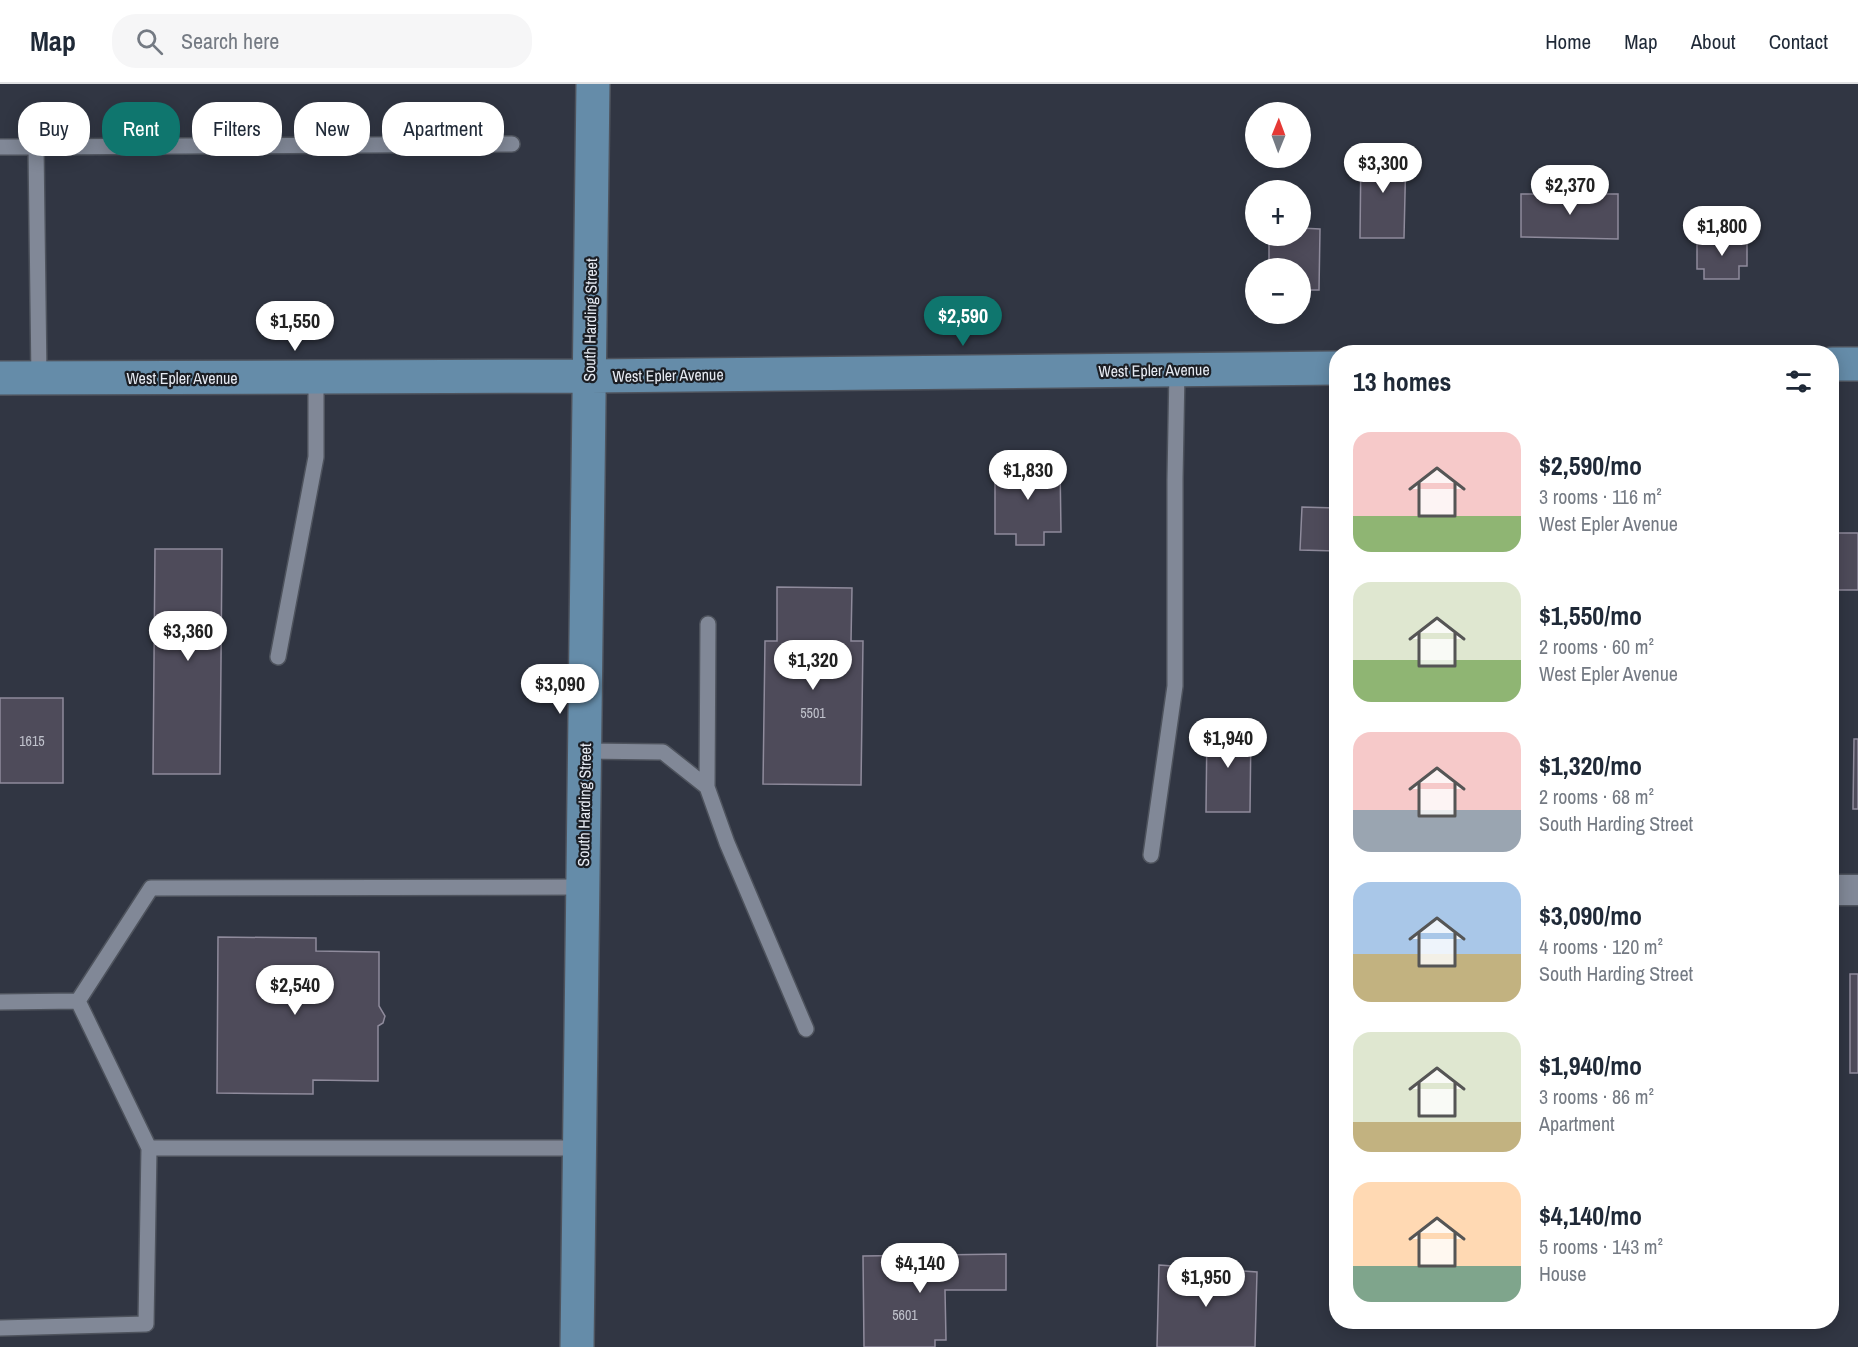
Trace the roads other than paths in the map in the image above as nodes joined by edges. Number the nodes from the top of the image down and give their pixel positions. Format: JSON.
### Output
{"nodes":[{"id":1,"x":593,"y":84,"type":"edge"},
{"id":2,"x":512,"y":144,"type":"dead end"},
{"id":3,"x":0,"y":147,"type":"edge"},
{"id":4,"x":18,"y":147,"type":"edge"},
{"id":5,"x":90,"y":147,"type":"edge"},
{"id":6,"x":36,"y":156,"type":"edge"},
{"id":7,"x":1839,"y":364,"type":"edge"},
{"id":8,"x":1858,"y":364,"type":"edge"},
{"id":9,"x":1329,"y":368,"type":"edge"},
{"id":10,"x":1177,"y":370,"type":"junction"},
{"id":11,"x":590,"y":376,"type":"junction"},
{"id":12,"x":316,"y":377,"type":"junction"},
{"id":13,"x":0,"y":378,"type":"edge"},
{"id":14,"x":39,"y":378,"type":"junction"},
{"id":15,"x":708,"y":624,"type":"dead end"},
{"id":16,"x":278,"y":657,"type":"dead end"},
{"id":17,"x":585,"y":751,"type":"junction"},
{"id":18,"x":707,"y":787,"type":"junction"},
{"id":19,"x":1151,"y":855,"type":"dead end"},
{"id":20,"x":583,"y":887,"type":"junction"},
{"id":21,"x":1839,"y":890,"type":"edge"},
{"id":22,"x":1858,"y":890,"type":"edge"},
{"id":23,"x":78,"y":1001,"type":"junction"},
{"id":24,"x":0,"y":1002,"type":"edge"},
{"id":25,"x":806,"y":1029,"type":"dead end"},
{"id":26,"x":149,"y":1148,"type":"junction"},
{"id":27,"x":579,"y":1148,"type":"junction"},
{"id":28,"x":0,"y":1328,"type":"edge"},
{"id":29,"x":577,"y":1347,"type":"edge"}],
"edges":[{"from":1,"to":11,"type":"street","name":"South Harding Street"},
{"from":2,"to":5,"type":"lane"},
{"from":3,"to":4,"type":"lane"},
{"from":6,"to":14,"type":"lane"},
{"from":7,"to":8,"type":"street"},
{"from":9,"to":10,"type":"street","name":"West Epler Avenue"},
{"from":10,"to":11,"type":"street","name":"West Epler Avenue"},
{"from":10,"to":19,"type":"lane"},
{"from":11,"to":12,"type":"street","name":"West Epler Avenue"},
{"from":11,"to":17,"type":"street","name":"South Harding Street"},
{"from":12,"to":14,"type":"street","name":"West Epler Avenue"},
{"from":12,"to":16,"type":"lane"},
{"from":13,"to":14,"type":"street","name":"West Epler Avenue"},
{"from":15,"to":18,"type":"lane"},
{"from":17,"to":18,"type":"lane"},
{"from":17,"to":20,"type":"street","name":"South Harding Street"},
{"from":18,"to":25,"type":"lane"},
{"from":20,"to":23,"type":"lane"},
{"from":20,"to":27,"type":"street","name":"South Harding Street"},
{"from":21,"to":22,"type":"street"},
{"from":23,"to":24,"type":"lane"},
{"from":23,"to":26,"type":"lane"},
{"from":26,"to":27,"type":"lane"},
{"from":26,"to":28,"type":"lane"},
{"from":27,"to":29,"type":"street","name":"South Harding Street"}]}
